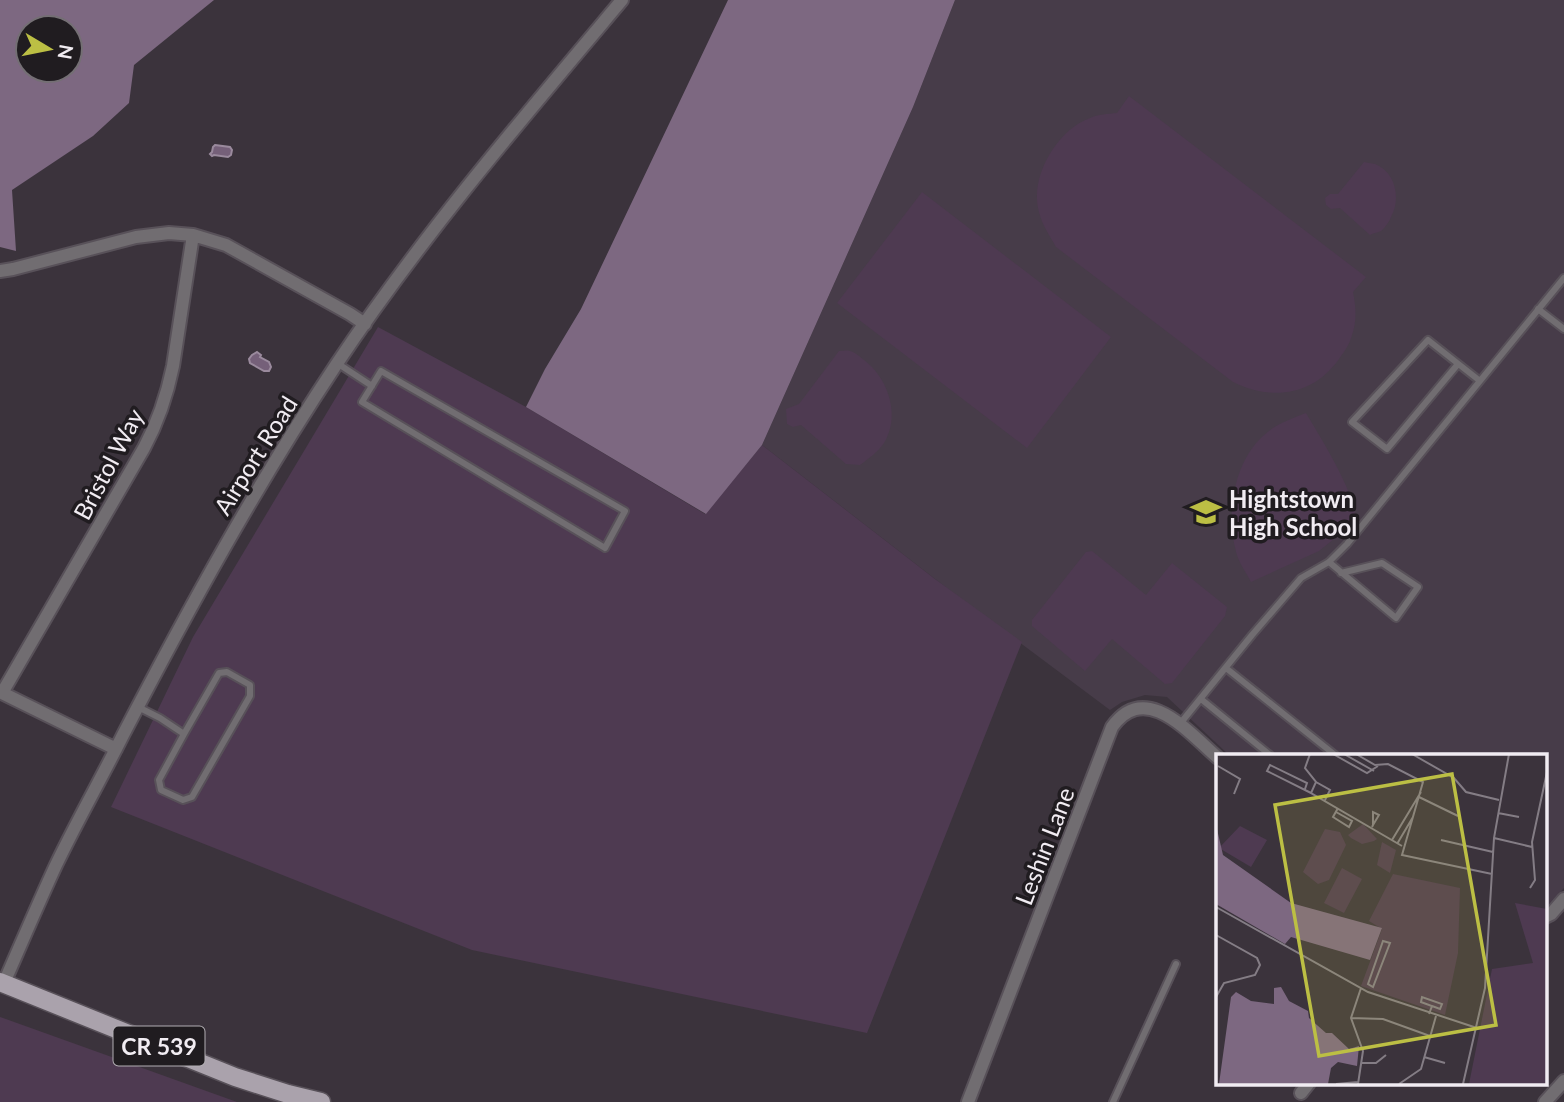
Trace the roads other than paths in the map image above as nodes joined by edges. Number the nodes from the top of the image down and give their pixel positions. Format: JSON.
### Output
{"nodes":[{"id":1,"x":622,"y":0,"type":"edge"},
{"id":2,"x":193,"y":235,"type":"junction"},
{"id":3,"x":0,"y":271,"type":"edge"},
{"id":4,"x":1564,"y":278,"type":"edge"},
{"id":5,"x":1538,"y":309,"type":"junction"},
{"id":6,"x":365,"y":324,"type":"junction"},
{"id":7,"x":1564,"y":328,"type":"edge"},
{"id":8,"x":337,"y":363,"type":"junction"},
{"id":9,"x":1458,"y":364,"type":"junction"},
{"id":10,"x":1480,"y":381,"type":"junction"},
{"id":11,"x":372,"y":386,"type":"junction"},
{"id":12,"x":1329,"y":562,"type":"junction"},
{"id":13,"x":1341,"y":573,"type":"junction"},
{"id":14,"x":1226,"y":668,"type":"junction"},
{"id":15,"x":1,"y":692,"type":"edge"},
{"id":16,"x":1200,"y":699,"type":"junction"},
{"id":17,"x":138,"y":708,"type":"junction"},
{"id":18,"x":1179,"y":725,"type":"junction"},
{"id":19,"x":184,"y":734,"type":"junction"},
{"id":20,"x":116,"y":749,"type":"junction"},
{"id":21,"x":1269,"y":754,"type":"edge"},
{"id":22,"x":1334,"y":754,"type":"edge"},
{"id":23,"x":1216,"y":757,"type":"edge"},
{"id":24,"x":1564,"y":899,"type":"edge"},
{"id":25,"x":1546,"y":916,"type":"edge"},
{"id":26,"x":1176,"y":964,"type":"dead end"},
{"id":27,"x":2,"y":983,"type":"edge"},
{"id":28,"x":1564,"y":1081,"type":"edge"},
{"id":29,"x":321,"y":1102,"type":"edge"},
{"id":30,"x":968,"y":1102,"type":"edge"},
{"id":31,"x":1113,"y":1102,"type":"edge"},
{"id":32,"x":1545,"y":1102,"type":"edge"}],
"edges":[{"from":1,"to":6,"type":"street","name":"Airport Road"},
{"from":2,"to":3,"type":"street"},
{"from":2,"to":6,"type":"street"},
{"from":2,"to":15,"type":"street","name":"Bristol Way"},
{"from":4,"to":5,"type":"lane"},
{"from":5,"to":7,"type":"lane"},
{"from":5,"to":10,"type":"lane"},
{"from":6,"to":8,"type":"street","name":"Airport Road"},
{"from":8,"to":11,"type":"lane"},
{"from":8,"to":17,"type":"street","name":"Airport Road"},
{"from":9,"to":9,"type":"lane"},
{"from":9,"to":10,"type":"lane"},
{"from":10,"to":12,"type":"lane"},
{"from":11,"to":11,"type":"lane"},
{"from":12,"to":13,"type":"lane"},
{"from":12,"to":14,"type":"lane"},
{"from":13,"to":13,"type":"lane"},
{"from":14,"to":16,"type":"lane"},
{"from":14,"to":22,"type":"lane"},
{"from":15,"to":20,"type":"street"},
{"from":16,"to":18,"type":"lane"},
{"from":16,"to":21,"type":"lane"},
{"from":17,"to":19,"type":"lane"},
{"from":17,"to":20,"type":"street","name":"Airport Road"},
{"from":18,"to":23,"type":"street","name":"Leshin Lane"},
{"from":18,"to":30,"type":"street","name":"Leshin Lane"},
{"from":19,"to":19,"type":"lane"},
{"from":20,"to":27,"type":"street","name":"Airport Road"},
{"from":24,"to":25,"type":"street"},
{"from":26,"to":31,"type":"lane"},
{"from":27,"to":29,"type":"main road","number":"CR 539"},
{"from":28,"to":32,"type":"street"}]}
